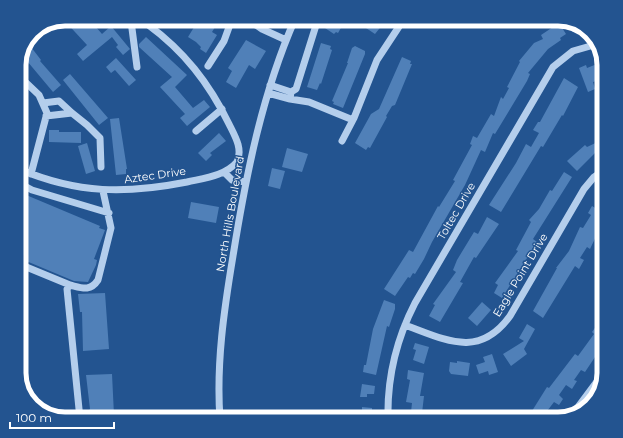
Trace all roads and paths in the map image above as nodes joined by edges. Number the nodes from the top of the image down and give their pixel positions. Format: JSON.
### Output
{"nodes":[{"id":1,"x":130,"y":26,"type":"edge"},
{"id":2,"x":148,"y":26,"type":"edge"},
{"id":3,"x":229,"y":26,"type":"edge"},
{"id":4,"x":257,"y":26,"type":"edge"},
{"id":5,"x":292,"y":26,"type":"edge"},
{"id":6,"x":316,"y":26,"type":"edge"},
{"id":7,"x":399,"y":26,"type":"edge"},
{"id":8,"x":286,"y":40,"type":"junction"},
{"id":9,"x":592,"y":46,"type":"edge"},
{"id":10,"x":208,"y":66,"type":"dead end"},
{"id":11,"x":137,"y":67,"type":"dead end"},
{"id":12,"x":26,"y":83,"type":"edge"},
{"id":13,"x":269,"y":89,"type":"junction"},
{"id":14,"x":290,"y":95,"type":"junction"},
{"id":15,"x":43,"y":103,"type":"junction"},
{"id":16,"x":222,"y":108,"type":"junction"},
{"id":17,"x":72,"y":113,"type":"junction"},
{"id":18,"x":46,"y":116,"type":"junction"},
{"id":19,"x":353,"y":120,"type":"junction"},
{"id":20,"x":196,"y":131,"type":"dead end"},
{"id":21,"x":342,"y":141,"type":"dead end"},
{"id":22,"x":101,"y":167,"type":"dead end"},
{"id":23,"x":224,"y":172,"type":"junction"},
{"id":24,"x":26,"y":173,"type":"edge"},
{"id":25,"x":31,"y":174,"type":"junction"},
{"id":26,"x":597,"y":175,"type":"edge"},
{"id":27,"x":246,"y":182,"type":"junction"},
{"id":28,"x":26,"y":187,"type":"edge"},
{"id":29,"x":103,"y":191,"type":"junction"},
{"id":30,"x":109,"y":213,"type":"junction"},
{"id":31,"x":26,"y":267,"type":"edge"},
{"id":32,"x":70,"y":286,"type":"junction"},
{"id":33,"x":405,"y":325,"type":"junction"},
{"id":34,"x":79,"y":412,"type":"edge"},
{"id":35,"x":220,"y":412,"type":"edge"},
{"id":36,"x":389,"y":412,"type":"edge"}],
"edges":[{"from":1,"to":11,"type":"street"},
{"from":2,"to":16,"type":"street","name":"Aztec Drive"},
{"from":3,"to":10,"type":"street"},
{"from":4,"to":8,"type":"street"},
{"from":5,"to":8,"type":"street","name":"North Hills Boulevard"},
{"from":6,"to":14,"type":"street"},
{"from":7,"to":19,"type":"street"},
{"from":8,"to":13,"type":"street","name":"North Hills Boulevard"},
{"from":9,"to":33,"type":"street","name":"Toltec Drive"},
{"from":12,"to":15,"type":"street"},
{"from":13,"to":14,"type":"street"},
{"from":13,"to":27,"type":"street","name":"North Hills Boulevard"},
{"from":14,"to":19,"type":"street"},
{"from":15,"to":17,"type":"street"},
{"from":15,"to":18,"type":"street"},
{"from":16,"to":20,"type":"street"},
{"from":16,"to":23,"type":"street","name":"Aztec Drive"},
{"from":17,"to":18,"type":"street"},
{"from":17,"to":22,"type":"street"},
{"from":18,"to":25,"type":"street"},
{"from":19,"to":21,"type":"street"},
{"from":23,"to":27,"type":"street"},
{"from":23,"to":29,"type":"street","name":"Aztec Drive"},
{"from":24,"to":25,"type":"street","name":"Aztec Drive"},
{"from":25,"to":29,"type":"street","name":"Aztec Drive"},
{"from":26,"to":33,"type":"street","name":"Eagle Point Drive"},
{"from":27,"to":35,"type":"street","name":"North Hills Boulevard"},
{"from":28,"to":30,"type":"street"},
{"from":29,"to":30,"type":"street"},
{"from":30,"to":32,"type":"street"},
{"from":31,"to":32,"type":"street"},
{"from":32,"to":34,"type":"street"},
{"from":33,"to":36,"type":"street","name":"Toltec Drive"}]}
